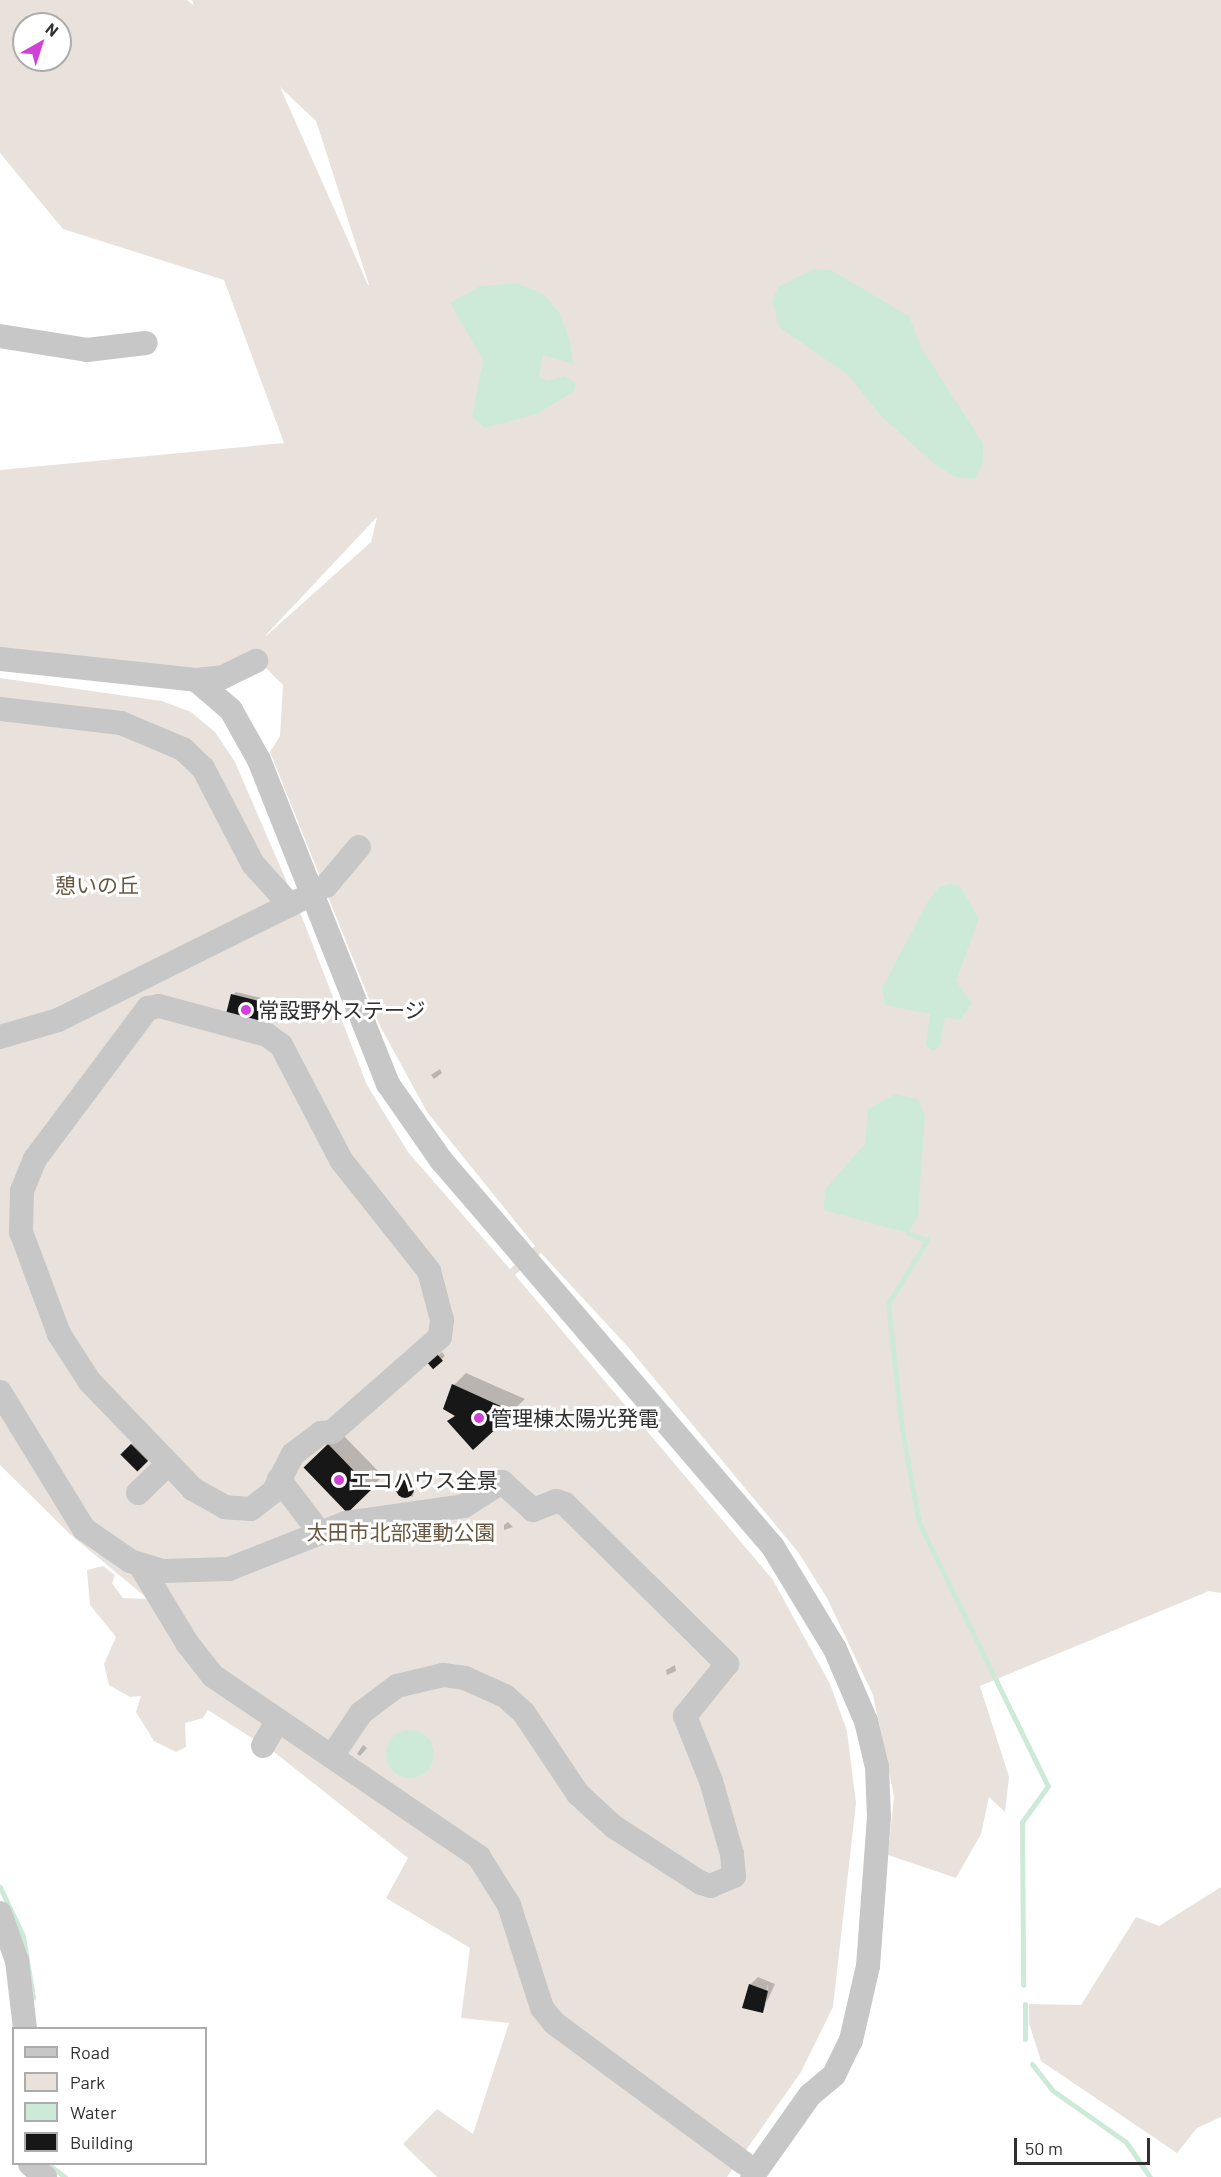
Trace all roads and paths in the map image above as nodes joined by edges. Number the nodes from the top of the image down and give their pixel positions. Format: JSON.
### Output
{"nodes":[{"id":1,"x":0,"y":336,"type":"edge"},
{"id":2,"x":146,"y":343,"type":"dead end"},
{"id":3,"x":0,"y":659,"type":"edge"},
{"id":4,"x":256,"y":661,"type":"dead end"},
{"id":5,"x":196,"y":680,"type":"junction"},
{"id":6,"x":0,"y":709,"type":"edge"},
{"id":7,"x":359,"y":847,"type":"dead end"},
{"id":8,"x":326,"y":886,"type":"dead end"},
{"id":9,"x":0,"y":1037,"type":"edge"},
{"id":10,"x":0,"y":1392,"type":"edge"},
{"id":11,"x":167,"y":1465,"type":"junction"},
{"id":12,"x":279,"y":1479,"type":"junction"},
{"id":13,"x":138,"y":1493,"type":"dead end"},
{"id":14,"x":320,"y":1533,"type":"junction"},
{"id":15,"x":140,"y":1564,"type":"junction"},
{"id":16,"x":278,"y":1720,"type":"junction"},
{"id":17,"x":263,"y":1746,"type":"dead end"},
{"id":18,"x":332,"y":1756,"type":"junction"},
{"id":19,"x":1,"y":1919,"type":"edge"},
{"id":20,"x":25,"y":2027,"type":"edge"},
{"id":21,"x":32,"y":2165,"type":"edge"},
{"id":22,"x":748,"y":2170,"type":"edge"},
{"id":23,"x":45,"y":2177,"type":"edge"}],
"edges":[{"from":1,"to":2,"type":"street"},
{"from":3,"to":5,"type":"street"},
{"from":4,"to":5,"type":"street"},
{"from":5,"to":22,"type":"street"},
{"from":6,"to":9,"type":"street"},
{"from":7,"to":8,"type":"street"},
{"from":10,"to":15,"type":"street"},
{"from":11,"to":12,"type":"street"},
{"from":11,"to":12,"type":"street"},
{"from":11,"to":13,"type":"street"},
{"from":12,"to":14,"type":"street"},
{"from":14,"to":15,"type":"street"},
{"from":14,"to":18,"type":"street"},
{"from":15,"to":16,"type":"street"},
{"from":16,"to":17,"type":"street"},
{"from":16,"to":18,"type":"street"},
{"from":18,"to":22,"type":"street"},
{"from":19,"to":20,"type":"street"},
{"from":21,"to":23,"type":"street"}]}
